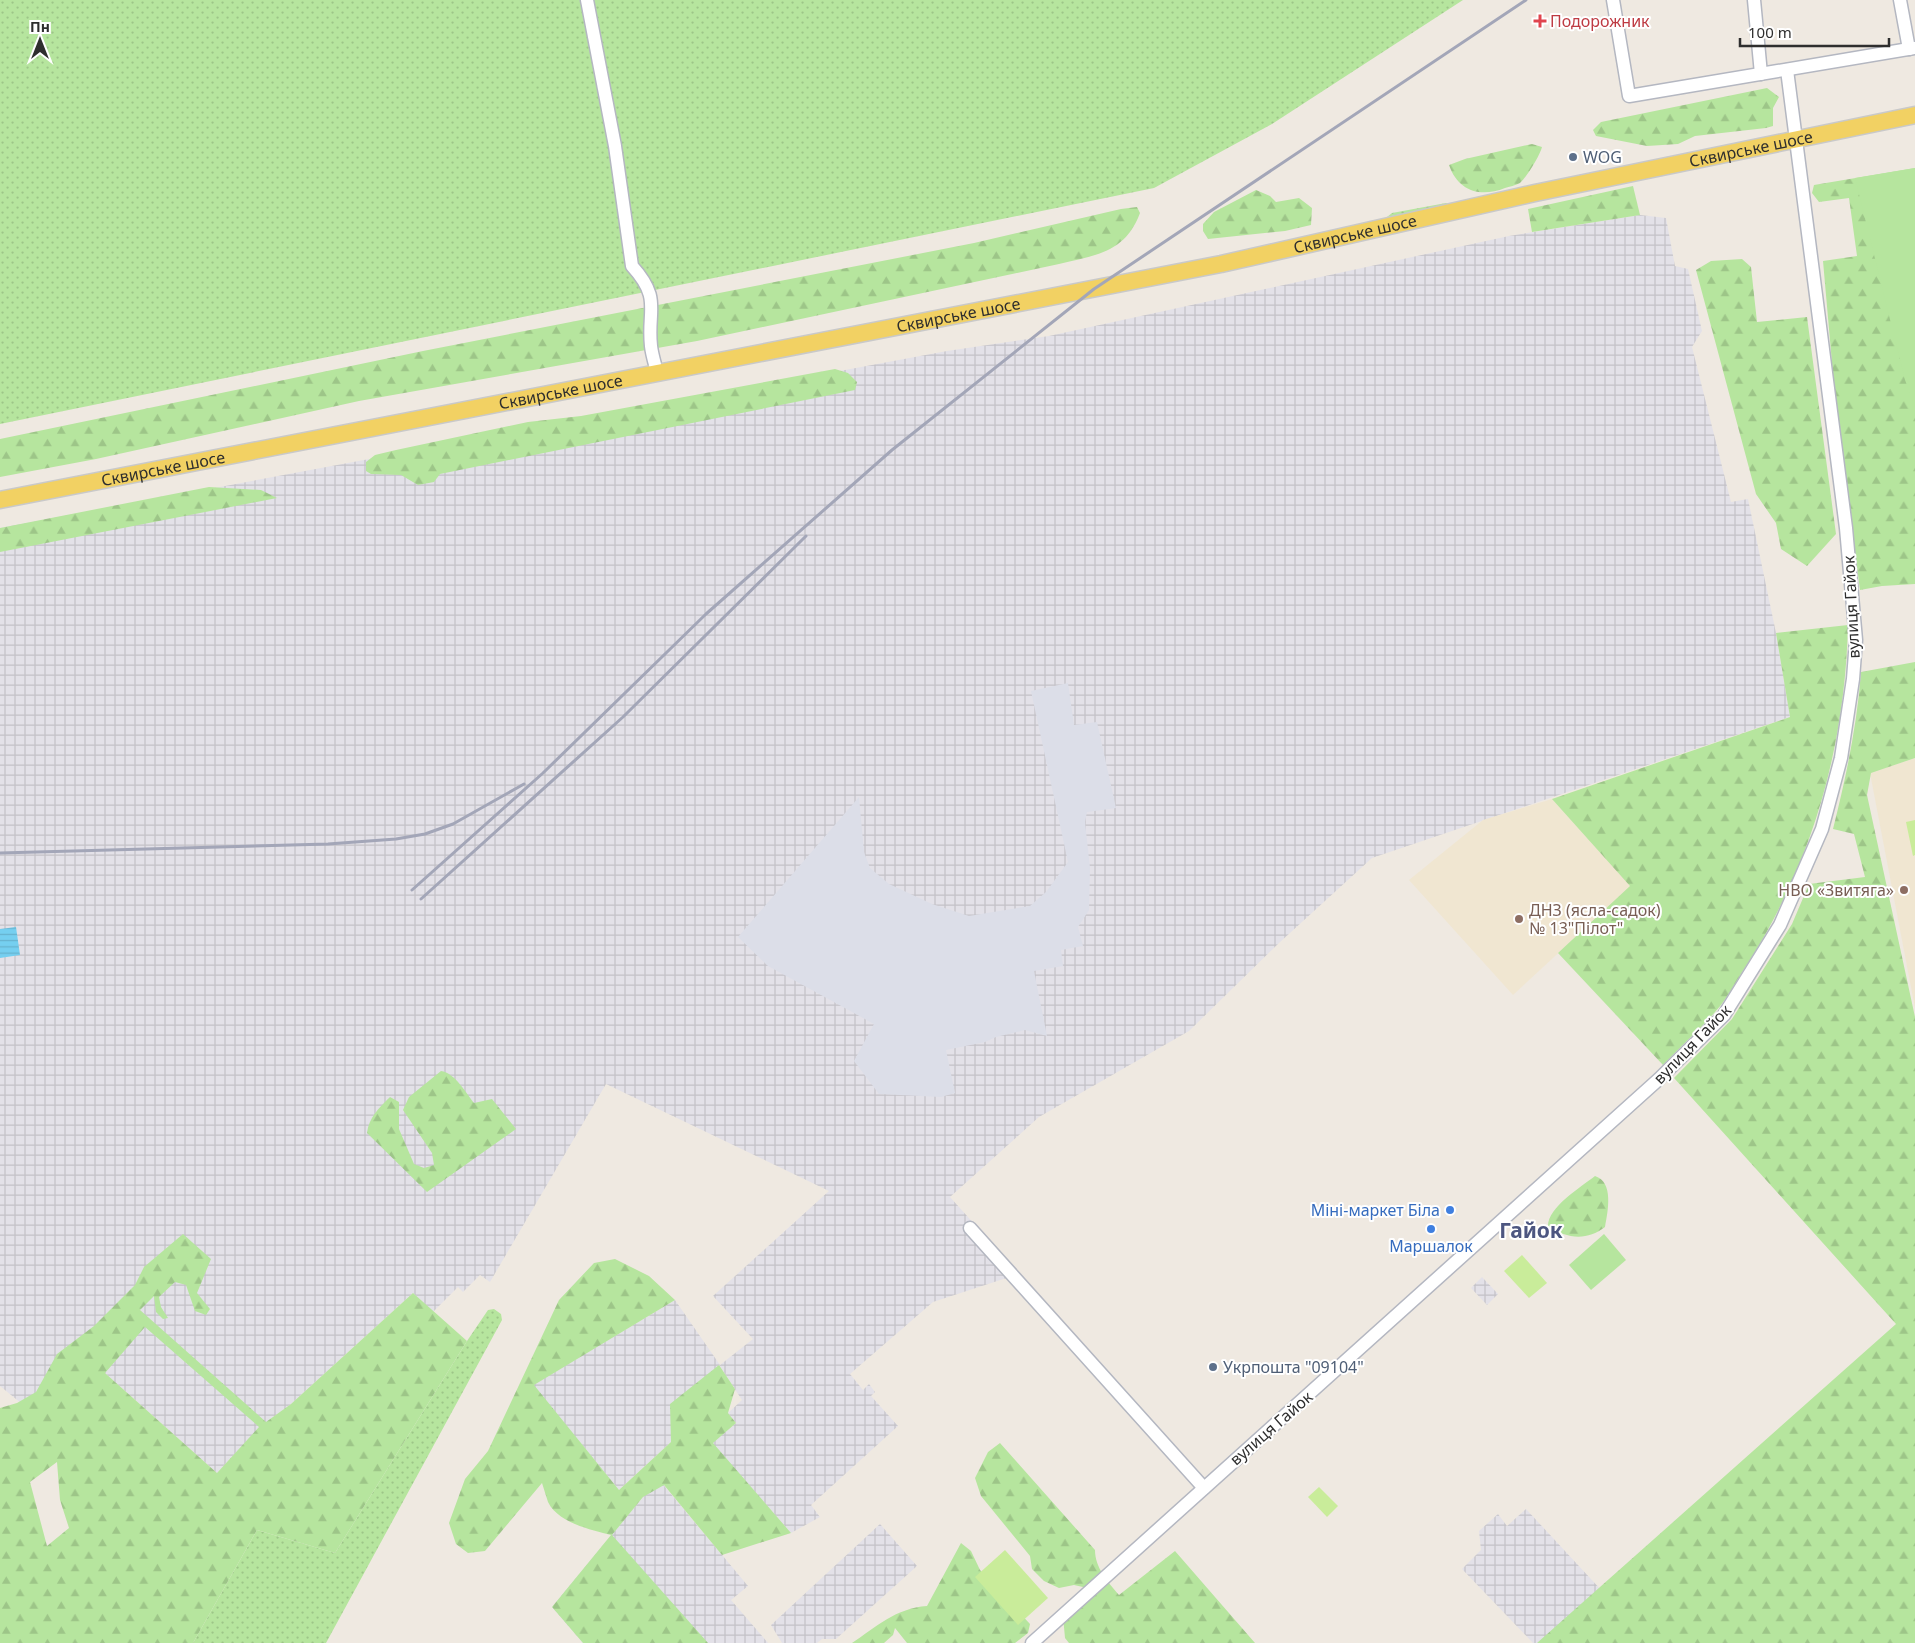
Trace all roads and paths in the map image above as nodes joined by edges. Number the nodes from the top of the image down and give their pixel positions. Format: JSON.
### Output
{"nodes":[{"id":1,"x":588,"y":0,"type":"edge"},
{"id":2,"x":1613,"y":0,"type":"edge"},
{"id":3,"x":1754,"y":0,"type":"edge"},
{"id":4,"x":1900,"y":0,"type":"edge"},
{"id":5,"x":1912,"y":49,"type":"edge"},
{"id":6,"x":1787,"y":70,"type":"junction"},
{"id":7,"x":1761,"y":74,"type":"junction"},
{"id":8,"x":1915,"y":115,"type":"edge"},
{"id":9,"x":1796,"y":139,"type":"junction"},
{"id":10,"x":657,"y":372,"type":"junction"},
{"id":11,"x":0,"y":500,"type":"edge"},
{"id":12,"x":970,"y":1228,"type":"dead end"},
{"id":13,"x":1204,"y":1488,"type":"junction"},
{"id":14,"x":1032,"y":1643,"type":"edge"}],
"edges":[{"from":1,"to":10,"type":"street"},
{"from":2,"to":7,"type":"street"},
{"from":3,"to":7,"type":"street"},
{"from":4,"to":5,"type":"street"},
{"from":5,"to":6,"type":"street"},
{"from":6,"to":7,"type":"street"},
{"from":6,"to":9,"type":"street","name":"вулиця Гайок"},
{"from":8,"to":9,"type":"main road","name":"Сквирське шосе"},
{"from":9,"to":10,"type":"main road","name":"Сквирське шосе"},
{"from":9,"to":13,"type":"street","name":"вулиця Гайок"},
{"from":10,"to":11,"type":"main road","name":"Сквирське шосе"},
{"from":12,"to":13,"type":"street"},
{"from":13,"to":14,"type":"street","name":"вулиця Гайок"}]}
